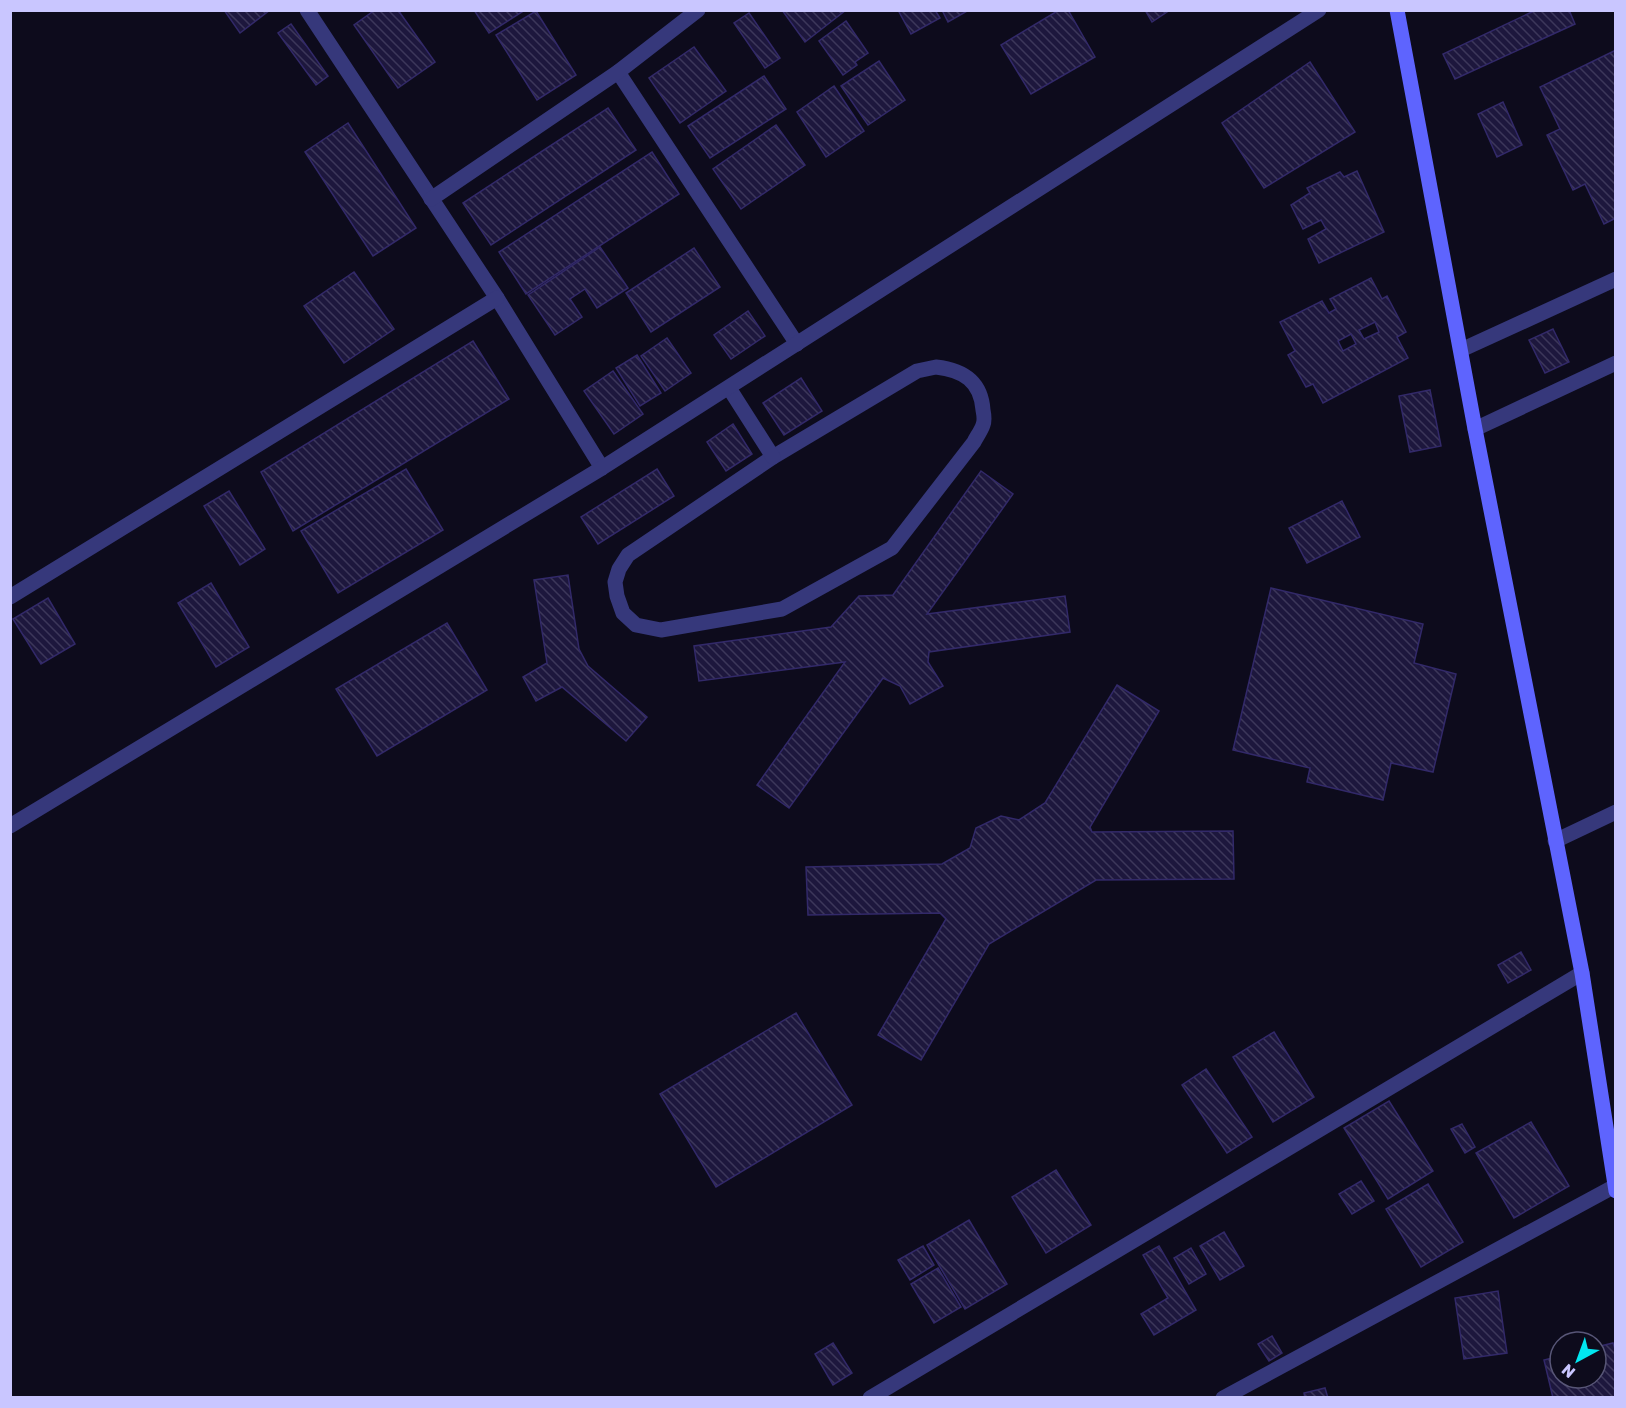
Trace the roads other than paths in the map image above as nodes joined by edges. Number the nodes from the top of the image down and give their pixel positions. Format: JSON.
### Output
{"nodes":[{"id":1,"x":307,"y":10,"type":"edge"},
{"id":2,"x":698,"y":10,"type":"edge"},
{"id":3,"x":1319,"y":10,"type":"edge"},
{"id":4,"x":1397,"y":10,"type":"edge"},
{"id":5,"x":618,"y":72,"type":"junction"},
{"id":6,"x":431,"y":199,"type":"junction"},
{"id":7,"x":1616,"y":279,"type":"edge"},
{"id":8,"x":497,"y":298,"type":"junction"},
{"id":9,"x":797,"y":344,"type":"junction"},
{"id":10,"x":1461,"y":350,"type":"junction"},
{"id":11,"x":1616,"y":363,"type":"edge"},
{"id":12,"x":729,"y":388,"type":"junction"},
{"id":13,"x":1475,"y":429,"type":"junction"},
{"id":14,"x":773,"y":457,"type":"junction"},
{"id":15,"x":602,"y":468,"type":"junction"},
{"id":16,"x":10,"y":597,"type":"edge"},
{"id":17,"x":1616,"y":812,"type":"edge"},
{"id":18,"x":10,"y":826,"type":"edge"},
{"id":19,"x":1555,"y":841,"type":"junction"},
{"id":20,"x":1582,"y":973,"type":"junction"},
{"id":21,"x":1615,"y":1189,"type":"edge"},
{"id":22,"x":870,"y":1398,"type":"edge"},
{"id":23,"x":1223,"y":1398,"type":"edge"}],
"edges":[{"from":1,"to":6,"type":"street"},
{"from":2,"to":5,"type":"street"},
{"from":3,"to":9,"type":"street"},
{"from":4,"to":10,"type":"street"},
{"from":5,"to":6,"type":"street"},
{"from":5,"to":9,"type":"street"},
{"from":6,"to":8,"type":"street"},
{"from":7,"to":10,"type":"street"},
{"from":8,"to":15,"type":"street"},
{"from":8,"to":16,"type":"street"},
{"from":9,"to":12,"type":"street"},
{"from":10,"to":13,"type":"street"},
{"from":11,"to":13,"type":"street"},
{"from":12,"to":14,"type":"street"},
{"from":12,"to":15,"type":"street"},
{"from":13,"to":19,"type":"street"},
{"from":14,"to":14,"type":"street"},
{"from":15,"to":18,"type":"street"},
{"from":17,"to":19,"type":"street"},
{"from":19,"to":20,"type":"street"},
{"from":20,"to":21,"type":"street"},
{"from":20,"to":22,"type":"street"},
{"from":21,"to":23,"type":"street"}]}
